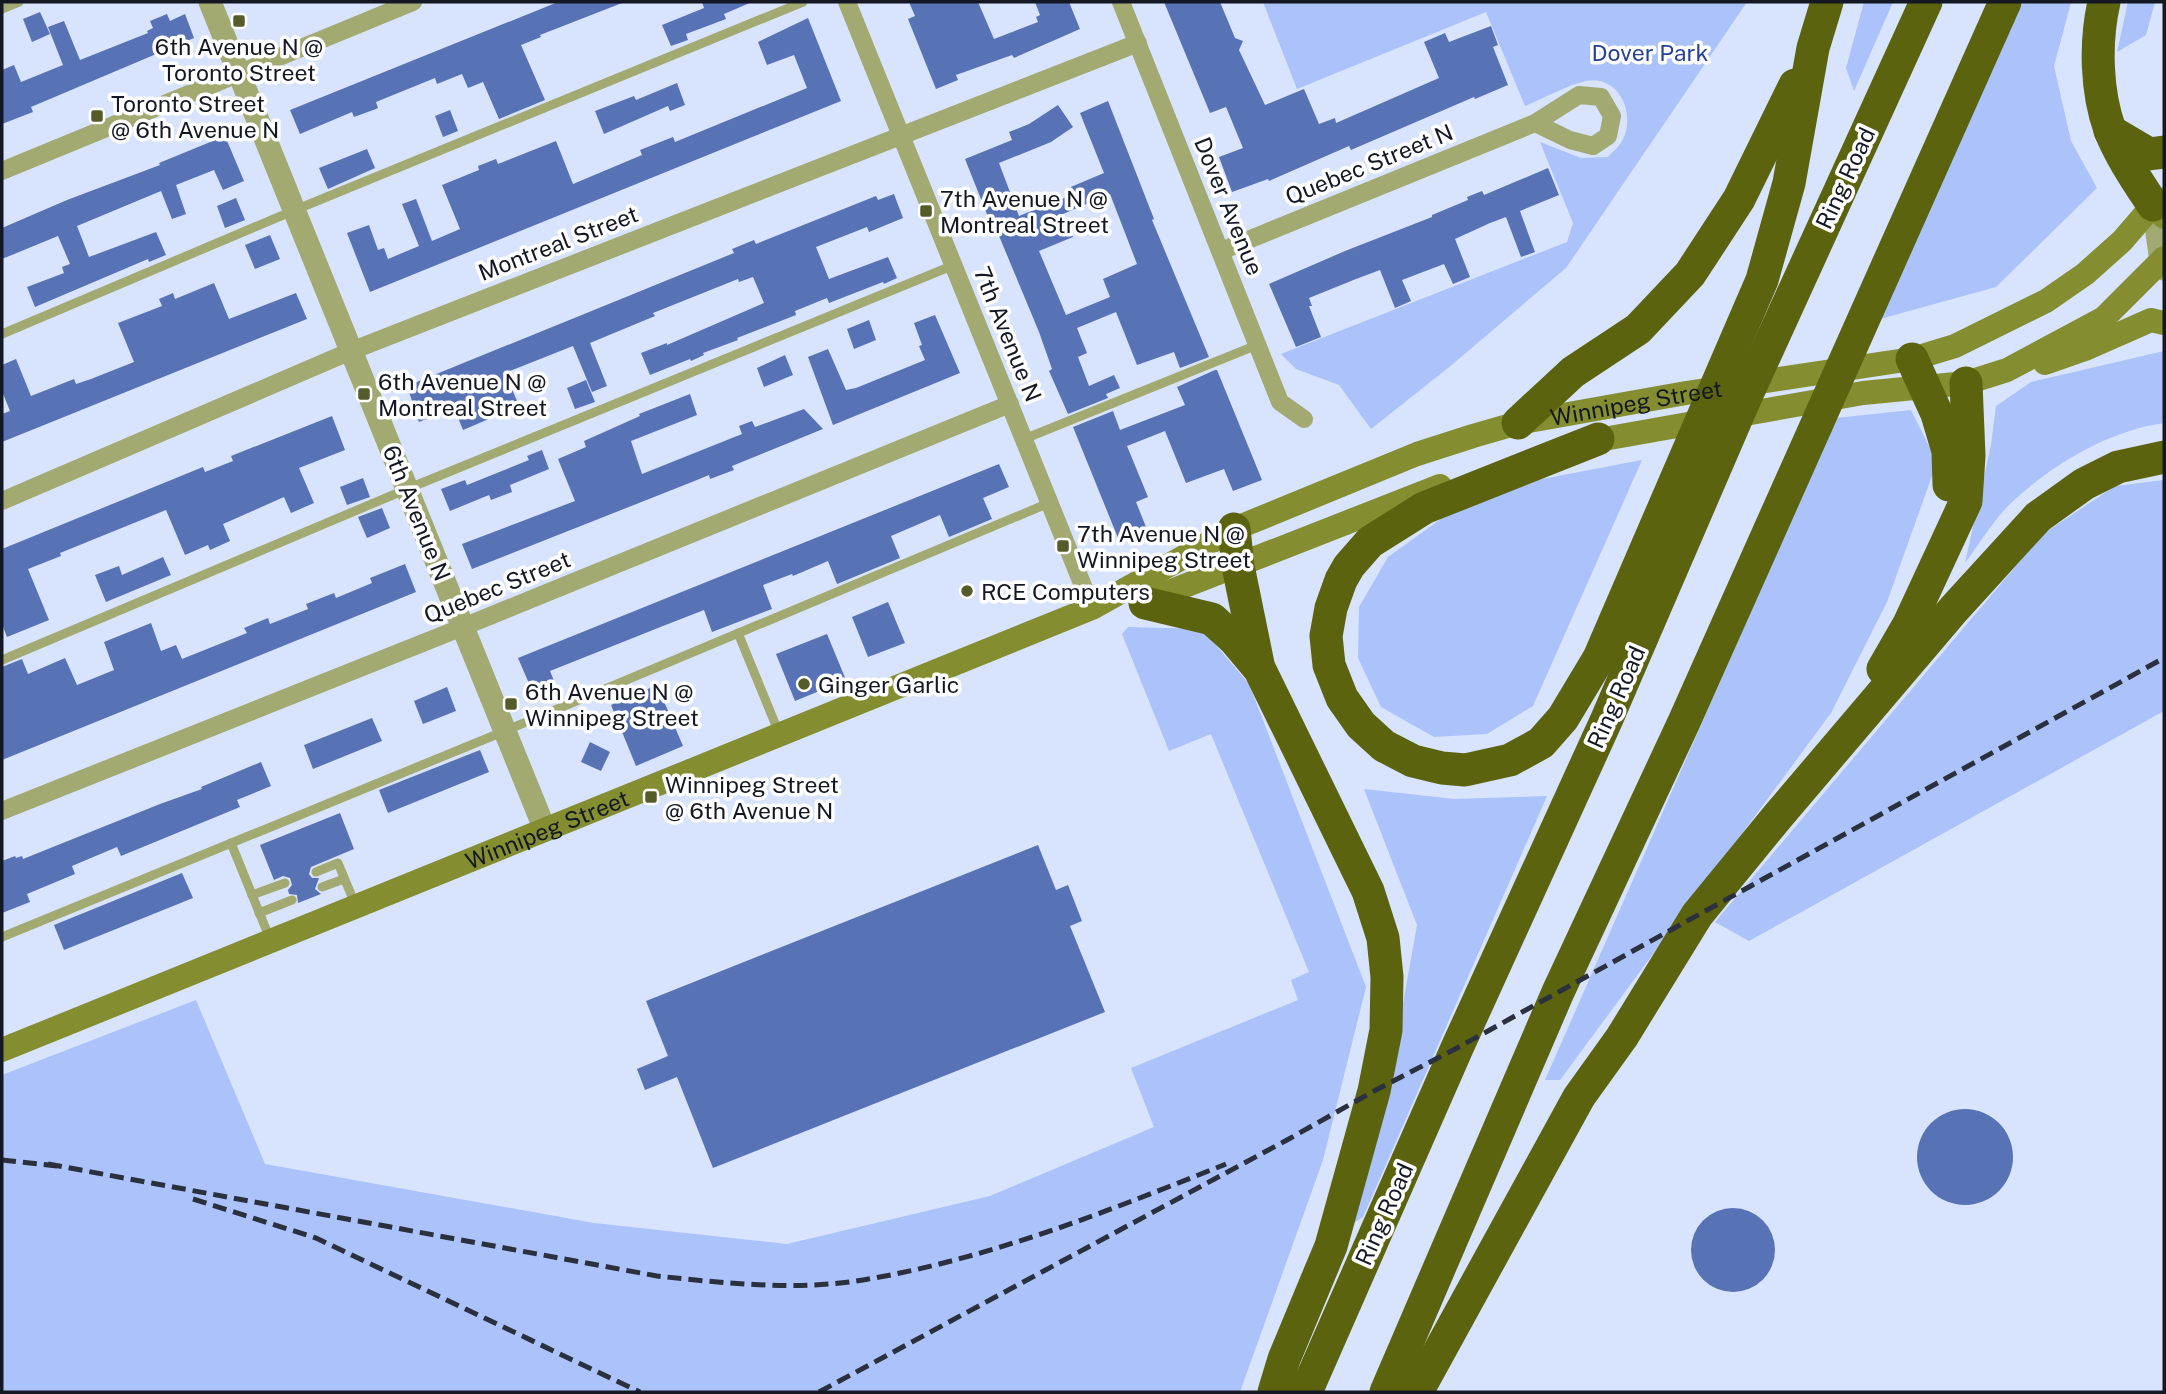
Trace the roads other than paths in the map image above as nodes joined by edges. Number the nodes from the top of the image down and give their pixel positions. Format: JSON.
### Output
{"nodes":[{"id":1,"x":19,"y":2,"type":"edge"},
{"id":2,"x":210,"y":2,"type":"edge"},
{"id":3,"x":413,"y":2,"type":"edge"},
{"id":4,"x":803,"y":2,"type":"edge"},
{"id":5,"x":847,"y":2,"type":"edge"},
{"id":6,"x":1121,"y":2,"type":"edge"},
{"id":7,"x":1827,"y":2,"type":"edge"},
{"id":8,"x":1926,"y":2,"type":"edge"},
{"id":9,"x":2005,"y":2,"type":"edge"},
{"id":10,"x":2104,"y":2,"type":"edge"},
{"id":11,"x":2,"y":9,"type":"edge"},
{"id":12,"x":1138,"y":43,"type":"junction"},
{"id":13,"x":1813,"y":48,"type":"junction"},
{"id":14,"x":240,"y":75,"type":"junction"},
{"id":15,"x":1535,"y":123,"type":"dead end"},
{"id":16,"x":2110,"y":131,"type":"junction"},
{"id":17,"x":901,"y":135,"type":"junction"},
{"id":18,"x":2164,"y":152,"type":"edge"},
{"id":19,"x":2,"y":171,"type":"edge"},
{"id":20,"x":2160,"y":206,"type":"edge"},
{"id":21,"x":295,"y":210,"type":"junction"},
{"id":22,"x":1221,"y":251,"type":"junction"},
{"id":23,"x":2163,"y":263,"type":"edge"},
{"id":24,"x":954,"y":265,"type":"junction"},
{"id":25,"x":2164,"y":323,"type":"edge"},
{"id":26,"x":2,"y":334,"type":"edge"},
{"id":27,"x":1257,"y":345,"type":"junction"},
{"id":28,"x":351,"y":351,"type":"junction"},
{"id":29,"x":1912,"y":359,"type":"junction"},
{"id":30,"x":2007,"y":370,"type":"junction"},
{"id":31,"x":1966,"y":383,"type":"junction"},
{"id":32,"x":1926,"y":388,"type":"junction"},
{"id":33,"x":1010,"y":404,"type":"junction"},
{"id":34,"x":1304,"y":418,"type":"dead end"},
{"id":35,"x":1518,"y":423,"type":"junction"},
{"id":36,"x":1024,"y":439,"type":"junction"},
{"id":37,"x":1598,"y":439,"type":"junction"},
{"id":38,"x":2164,"y":457,"type":"edge"},
{"id":39,"x":407,"y":489,"type":"junction"},
{"id":40,"x":2,"y":501,"type":"edge"},
{"id":41,"x":1049,"y":503,"type":"junction"},
{"id":42,"x":1234,"y":529,"type":"junction"},
{"id":43,"x":1943,"y":550,"type":"junction"},
{"id":44,"x":1238,"y":566,"type":"junction"},
{"id":45,"x":1145,"y":603,"type":"junction"},
{"id":46,"x":1092,"y":608,"type":"junction"},
{"id":47,"x":463,"y":627,"type":"junction"},
{"id":48,"x":738,"y":633,"type":"junction"},
{"id":49,"x":2,"y":660,"type":"edge"},
{"id":50,"x":1259,"y":670,"type":"junction"},
{"id":51,"x":505,"y":731,"type":"junction"},
{"id":52,"x":779,"y":734,"type":"junction"},
{"id":53,"x":1839,"y":743,"type":"junction"},
{"id":54,"x":2,"y":811,"type":"edge"},
{"id":55,"x":545,"y":830,"type":"junction"},
{"id":56,"x":231,"y":843,"type":"junction"},
{"id":57,"x":316,"y":872,"type":"dead end"},
{"id":58,"x":344,"y":879,"type":"junction"},
{"id":59,"x":285,"y":883,"type":"dead end"},
{"id":60,"x":322,"y":887,"type":"dead end"},
{"id":61,"x":252,"y":895,"type":"junction"},
{"id":62,"x":292,"y":900,"type":"dead end"},
{"id":63,"x":356,"y":906,"type":"junction"},
{"id":64,"x":259,"y":913,"type":"junction"},
{"id":65,"x":2,"y":937,"type":"edge"},
{"id":66,"x":271,"y":941,"type":"junction"},
{"id":67,"x":2,"y":1050,"type":"edge"},
{"id":68,"x":1274,"y":1392,"type":"edge"},
{"id":69,"x":1307,"y":1392,"type":"edge"},
{"id":70,"x":1385,"y":1392,"type":"edge"},
{"id":71,"x":1417,"y":1392,"type":"edge"}],
"edges":[{"from":1,"to":11,"type":"lane"},
{"from":2,"to":14,"type":"street","name":"6th Avenue N"},
{"from":3,"to":14,"type":"street"},
{"from":4,"to":21,"type":"lane"},
{"from":5,"to":17,"type":"street","name":"7th Avenue N"},
{"from":6,"to":12,"type":"street","name":"Dover Avenue"},
{"from":7,"to":13,"type":"highway"},
{"from":8,"to":69,"type":"highway","name":"Ring Road"},
{"from":9,"to":70,"type":"highway"},
{"from":10,"to":16,"type":"highway"},
{"from":12,"to":17,"type":"street","name":"Montreal Street"},
{"from":12,"to":22,"type":"street","name":"Dover Avenue"},
{"from":13,"to":35,"type":"highway"},
{"from":13,"to":37,"type":"highway"},
{"from":14,"to":19,"type":"street"},
{"from":14,"to":21,"type":"street","name":"6th Avenue N"},
{"from":15,"to":22,"type":"street","name":"Quebec Street N"},
{"from":16,"to":18,"type":"highway"},
{"from":16,"to":20,"type":"highway"},
{"from":17,"to":24,"type":"street","name":"7th Avenue N"},
{"from":17,"to":28,"type":"street","name":"Montreal Street"},
{"from":20,"to":23,"type":"street"},
{"from":20,"to":29,"type":"main road","name":"Winnipeg Street"},
{"from":21,"to":26,"type":"lane"},
{"from":21,"to":28,"type":"street","name":"6th Avenue N"},
{"from":22,"to":27,"type":"street","name":"Dover Avenue"},
{"from":23,"to":30,"type":"main road","name":"Winnipeg Street"},
{"from":24,"to":33,"type":"street","name":"7th Avenue N"},
{"from":24,"to":39,"type":"lane"},
{"from":25,"to":30,"type":"main road"},
{"from":27,"to":34,"type":"street","name":"Dover Avenue"},
{"from":27,"to":36,"type":"lane"},
{"from":28,"to":39,"type":"street","name":"6th Avenue N"},
{"from":28,"to":40,"type":"street","name":"Montreal Street"},
{"from":29,"to":32,"type":"highway"},
{"from":29,"to":35,"type":"main road","name":"Winnipeg Street"},
{"from":30,"to":31,"type":"main road","name":"Winnipeg Street"},
{"from":31,"to":32,"type":"main road","name":"Winnipeg Street"},
{"from":31,"to":43,"type":"highway"},
{"from":32,"to":37,"type":"main road","name":"Winnipeg Street"},
{"from":32,"to":43,"type":"highway"},
{"from":33,"to":36,"type":"street","name":"7th Avenue N"},
{"from":33,"to":47,"type":"street","name":"Quebec Street"},
{"from":35,"to":42,"type":"main road","name":"Winnipeg Street"},
{"from":36,"to":41,"type":"street","name":"7th Avenue N"},
{"from":37,"to":44,"type":"main road","name":"Winnipeg Street"},
{"from":38,"to":53,"type":"highway"},
{"from":39,"to":47,"type":"street","name":"6th Avenue N"},
{"from":39,"to":49,"type":"lane"},
{"from":41,"to":46,"type":"street","name":"7th Avenue N"},
{"from":41,"to":48,"type":"lane"},
{"from":42,"to":44,"type":"highway"},
{"from":42,"to":46,"type":"main road","name":"Winnipeg Street"},
{"from":43,"to":53,"type":"highway"},
{"from":44,"to":45,"type":"main road","name":"Winnipeg Street"},
{"from":44,"to":50,"type":"highway"},
{"from":45,"to":46,"type":"main road","name":"Winnipeg Street"},
{"from":45,"to":50,"type":"highway"},
{"from":46,"to":52,"type":"main road","name":"Winnipeg Street"},
{"from":47,"to":51,"type":"street","name":"6th Avenue N"},
{"from":47,"to":54,"type":"street","name":"Quebec Street"},
{"from":48,"to":51,"type":"lane"},
{"from":48,"to":52,"type":"lane"},
{"from":50,"to":68,"type":"highway"},
{"from":51,"to":55,"type":"street","name":"6th Avenue N"},
{"from":51,"to":56,"type":"lane"},
{"from":52,"to":55,"type":"main road","name":"Winnipeg Street"},
{"from":53,"to":71,"type":"highway"},
{"from":55,"to":63,"type":"main road","name":"Winnipeg Street"},
{"from":56,"to":61,"type":"lane"},
{"from":56,"to":65,"type":"lane"},
{"from":57,"to":58,"type":"lane"},
{"from":58,"to":60,"type":"lane"},
{"from":58,"to":63,"type":"lane"},
{"from":59,"to":61,"type":"lane"},
{"from":61,"to":64,"type":"lane"},
{"from":62,"to":64,"type":"lane"},
{"from":63,"to":66,"type":"main road","name":"Winnipeg Street"},
{"from":64,"to":66,"type":"lane"},
{"from":66,"to":67,"type":"main road","name":"Winnipeg Street"}]}
